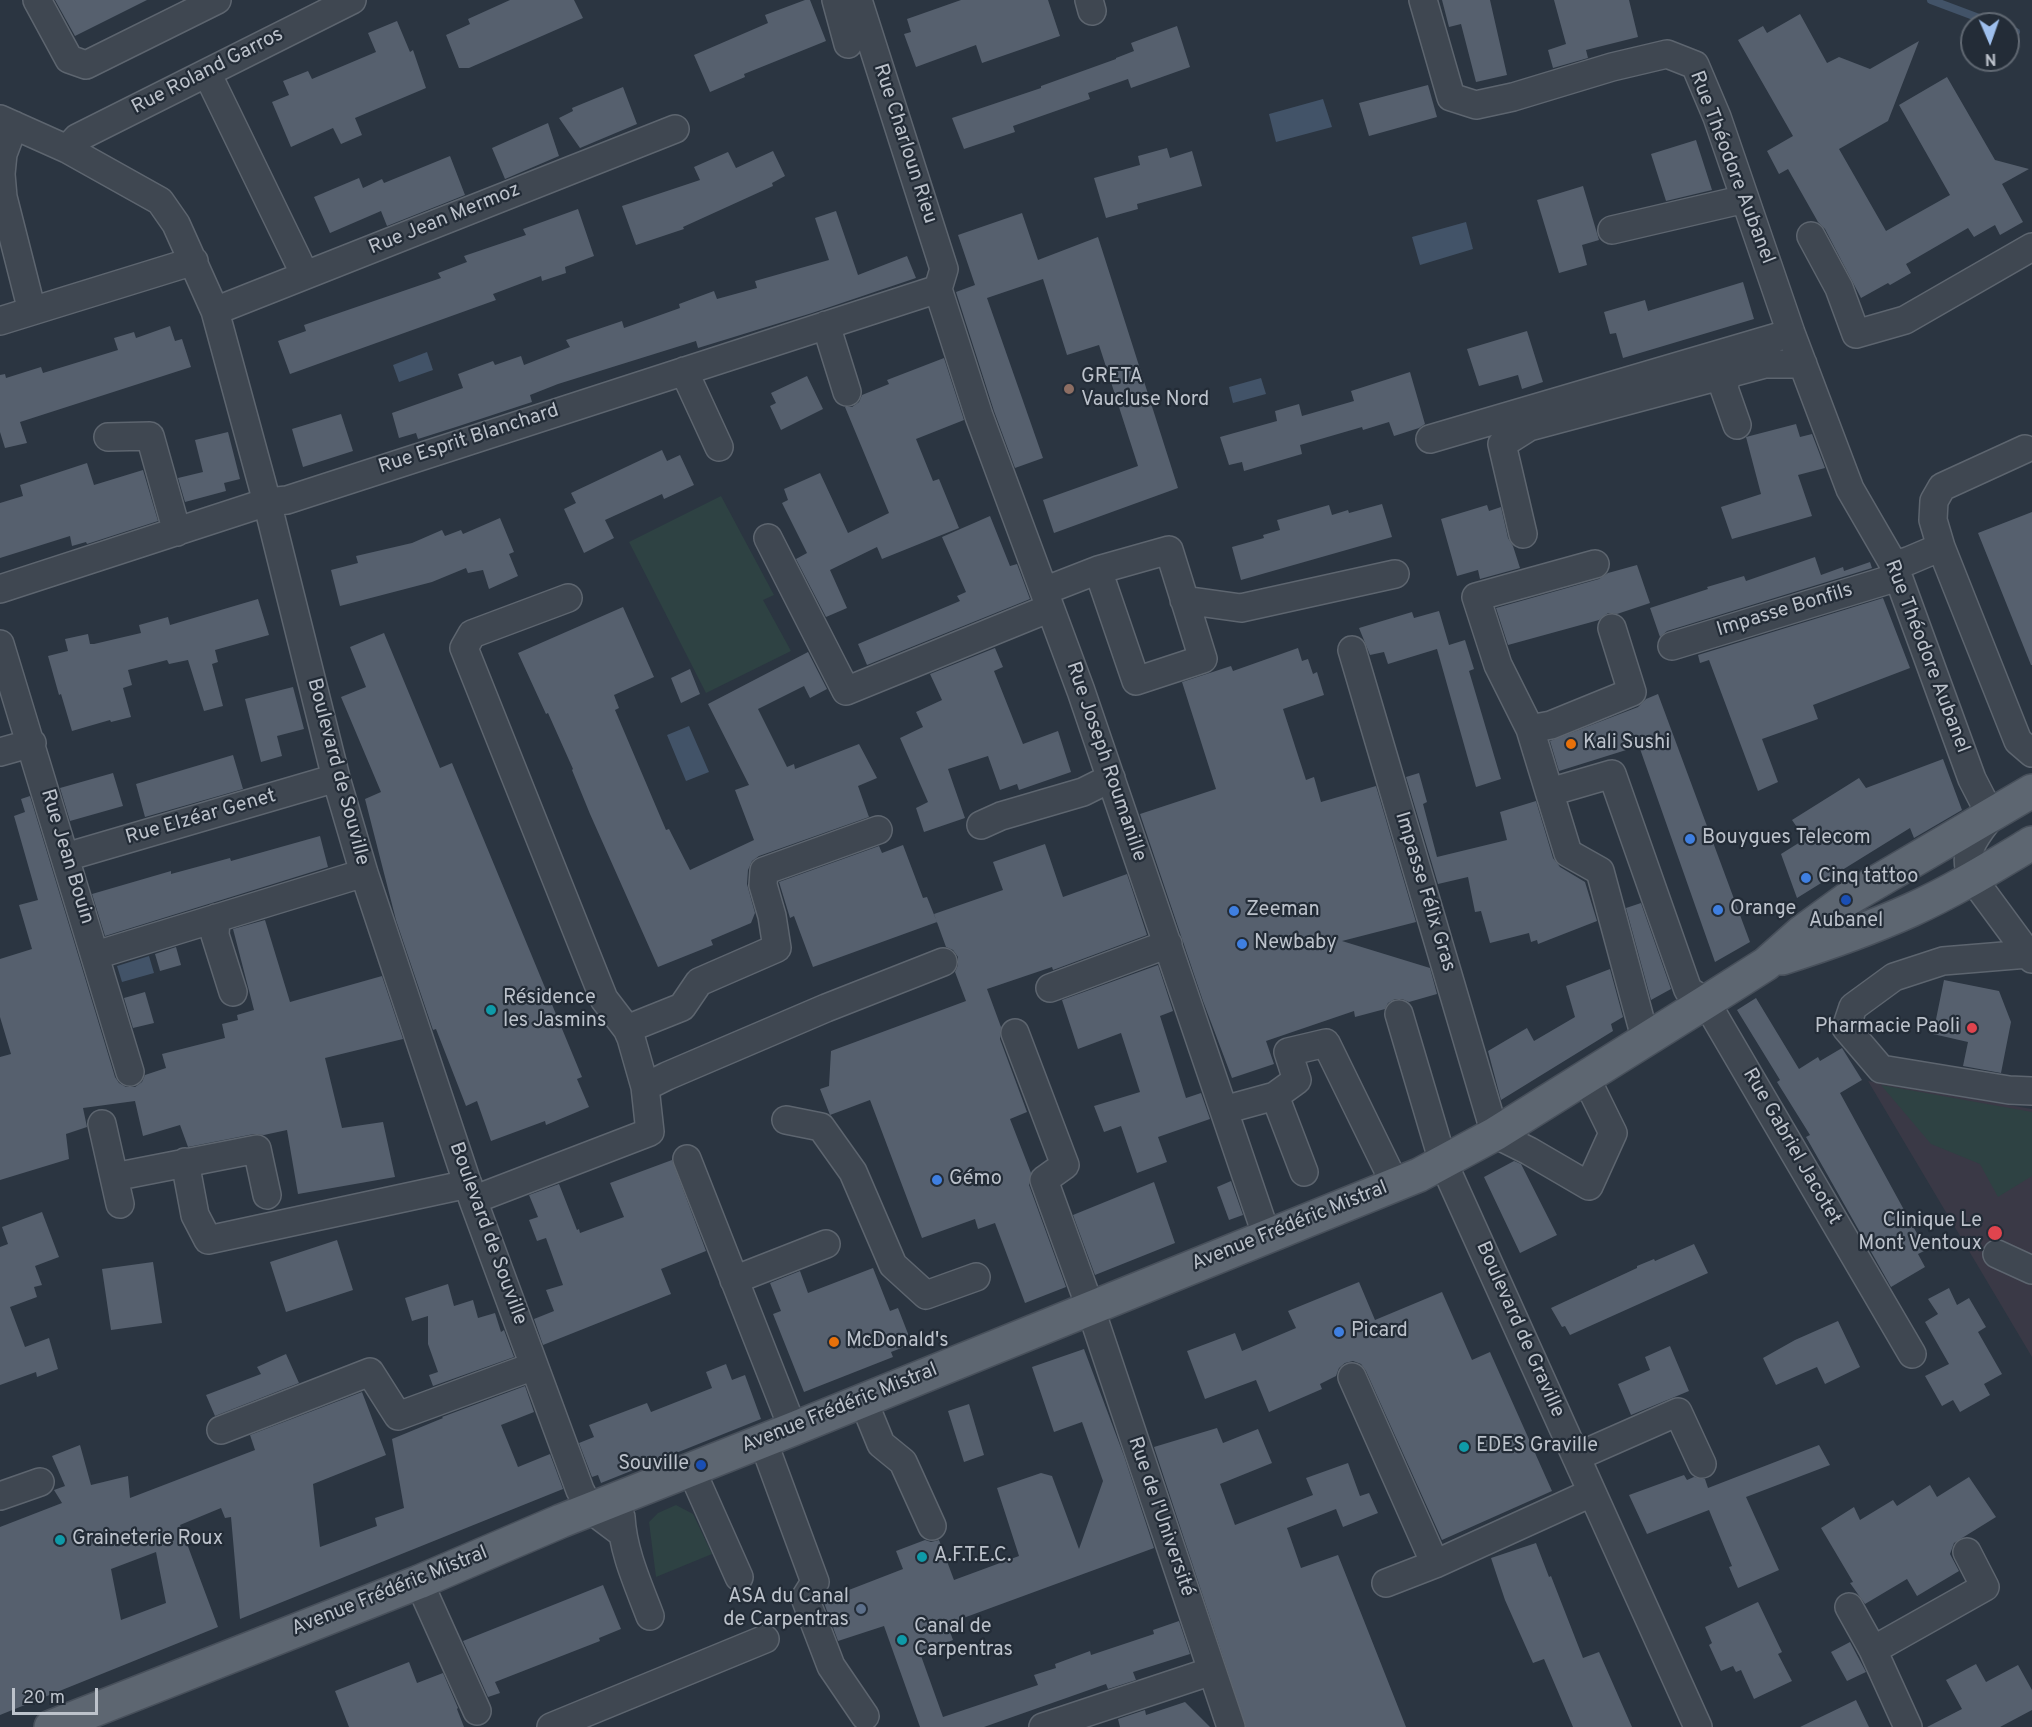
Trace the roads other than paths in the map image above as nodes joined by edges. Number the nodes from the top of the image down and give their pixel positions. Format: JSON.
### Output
{"nodes":[{"id":1,"x":37,"y":0,"type":"edge"},
{"id":2,"x":217,"y":0,"type":"edge"},
{"id":3,"x":352,"y":0,"type":"edge"},
{"id":4,"x":836,"y":0,"type":"edge"},
{"id":5,"x":858,"y":0,"type":"edge"},
{"id":6,"x":1423,"y":0,"type":"edge"},
{"id":7,"x":848,"y":44,"type":"dead end"},
{"id":8,"x":207,"y":73,"type":"junction"},
{"id":9,"x":7,"y":122,"type":"edge"},
{"id":10,"x":675,"y":129,"type":"dead end"},
{"id":11,"x":67,"y":149,"type":"junction"},
{"id":12,"x":1745,"y":199,"type":"junction"},
{"id":13,"x":1612,"y":230,"type":"dead end"},
{"id":14,"x":1811,"y":236,"type":"dead end"},
{"id":15,"x":2032,"y":247,"type":"edge"},
{"id":16,"x":194,"y":261,"type":"junction"},
{"id":17,"x":305,"y":276,"type":"junction"},
{"id":18,"x":938,"y":289,"type":"junction"},
{"id":19,"x":32,"y":310,"type":"junction"},
{"id":20,"x":215,"y":311,"type":"junction"},
{"id":21,"x":0,"y":321,"type":"edge"},
{"id":22,"x":826,"y":325,"type":"junction"},
{"id":23,"x":1791,"y":333,"type":"junction"},
{"id":24,"x":1803,"y":364,"type":"junction"},
{"id":25,"x":684,"y":370,"type":"junction"},
{"id":26,"x":1727,"y":375,"type":"junction"},
{"id":27,"x":848,"y":392,"type":"dead end"},
{"id":28,"x":1737,"y":424,"type":"dead end"},
{"id":29,"x":108,"y":436,"type":"dead end"},
{"id":30,"x":1430,"y":439,"type":"dead end"},
{"id":31,"x":719,"y":447,"type":"dead end"},
{"id":32,"x":2025,"y":449,"type":"dead end"},
{"id":33,"x":267,"y":502,"type":"junction"},
{"id":34,"x":177,"y":531,"type":"junction"},
{"id":35,"x":1523,"y":534,"type":"dead end"},
{"id":36,"x":768,"y":538,"type":"dead end"},
{"id":37,"x":1941,"y":547,"type":"junction"},
{"id":38,"x":1595,"y":564,"type":"dead end"},
{"id":39,"x":1098,"y":570,"type":"junction"},
{"id":40,"x":1896,"y":571,"type":"junction"},
{"id":41,"x":1395,"y":574,"type":"dead end"},
{"id":42,"x":0,"y":589,"type":"edge"},
{"id":43,"x":568,"y":598,"type":"dead end"},
{"id":44,"x":1047,"y":599,"type":"junction"},
{"id":45,"x":1184,"y":600,"type":"junction"},
{"id":46,"x":1612,"y":628,"type":"dead end"},
{"id":47,"x":0,"y":644,"type":"edge"},
{"id":48,"x":1672,"y":646,"type":"dead end"},
{"id":49,"x":1352,"y":650,"type":"dead end"},
{"id":50,"x":1530,"y":729,"type":"junction"},
{"id":51,"x":32,"y":743,"type":"junction"},
{"id":52,"x":0,"y":752,"type":"edge"},
{"id":53,"x":2032,"y":753,"type":"edge"},
{"id":54,"x":336,"y":778,"type":"junction"},
{"id":55,"x":1111,"y":778,"type":"junction"},
{"id":56,"x":2032,"y":791,"type":"edge"},
{"id":57,"x":1550,"y":792,"type":"junction"},
{"id":58,"x":1991,"y":816,"type":"junction"},
{"id":59,"x":981,"y":825,"type":"dead end"},
{"id":60,"x":878,"y":830,"type":"dead end"},
{"id":61,"x":2032,"y":843,"type":"edge"},
{"id":62,"x":66,"y":857,"type":"junction"},
{"id":63,"x":364,"y":873,"type":"junction"},
{"id":64,"x":1973,"y":879,"type":"junction"},
{"id":65,"x":216,"y":918,"type":"junction"},
{"id":66,"x":2026,"y":941,"type":"edge"},
{"id":67,"x":1168,"y":944,"type":"junction"},
{"id":68,"x":96,"y":955,"type":"junction"},
{"id":69,"x":943,"y":962,"type":"dead end"},
{"id":70,"x":1766,"y":963,"type":"junction"},
{"id":71,"x":1050,"y":988,"type":"dead end"},
{"id":72,"x":233,"y":992,"type":"dead end"},
{"id":73,"x":1706,"y":1002,"type":"junction"},
{"id":74,"x":1399,"y":1014,"type":"dead end"},
{"id":75,"x":627,"y":1029,"type":"junction"},
{"id":76,"x":1015,"y":1033,"type":"dead end"},
{"id":77,"x":1646,"y":1041,"type":"junction"},
{"id":78,"x":130,"y":1072,"type":"dead end"},
{"id":79,"x":1586,"y":1078,"type":"junction"},
{"id":80,"x":645,"y":1087,"type":"junction"},
{"id":81,"x":2032,"y":1091,"type":"edge"},
{"id":82,"x":1275,"y":1096,"type":"junction"},
{"id":83,"x":1224,"y":1110,"type":"junction"},
{"id":84,"x":786,"y":1120,"type":"dead end"},
{"id":85,"x":102,"y":1124,"type":"dead end"},
{"id":86,"x":1495,"y":1134,"type":"junction"},
{"id":87,"x":687,"y":1159,"type":"dead end"},
{"id":88,"x":185,"y":1161,"type":"junction"},
{"id":89,"x":1443,"y":1162,"type":"junction"},
{"id":90,"x":1304,"y":1172,"type":"dead end"},
{"id":91,"x":114,"y":1177,"type":"junction"},
{"id":92,"x":1395,"y":1185,"type":"junction"},
{"id":93,"x":470,"y":1192,"type":"junction"},
{"id":94,"x":267,"y":1195,"type":"dead end"},
{"id":95,"x":120,"y":1204,"type":"dead end"},
{"id":96,"x":1267,"y":1237,"type":"junction"},
{"id":97,"x":826,"y":1244,"type":"dead end"},
{"id":98,"x":1997,"y":1254,"type":"dead end"},
{"id":99,"x":2032,"y":1270,"type":"edge"},
{"id":100,"x":976,"y":1277,"type":"dead end"},
{"id":101,"x":734,"y":1280,"type":"junction"},
{"id":102,"x":1090,"y":1307,"type":"junction"},
{"id":103,"x":1912,"y":1354,"type":"dead end"},
{"id":104,"x":534,"y":1366,"type":"junction"},
{"id":105,"x":1352,"y":1377,"type":"dead end"},
{"id":106,"x":863,"y":1400,"type":"junction"},
{"id":107,"x":221,"y":1430,"type":"dead end"},
{"id":108,"x":778,"y":1435,"type":"junction"},
{"id":109,"x":1576,"y":1457,"type":"junction"},
{"id":110,"x":1702,"y":1464,"type":"dead end"},
{"id":111,"x":691,"y":1469,"type":"junction"},
{"id":112,"x":40,"y":1482,"type":"dead end"},
{"id":113,"x":1592,"y":1494,"type":"junction"},
{"id":114,"x":0,"y":1496,"type":"edge"},
{"id":115,"x":625,"y":1496,"type":"junction"},
{"id":116,"x":590,"y":1509,"type":"junction"},
{"id":117,"x":932,"y":1526,"type":"dead end"},
{"id":118,"x":622,"y":1533,"type":"junction"},
{"id":119,"x":1967,"y":1552,"type":"dead end"},
{"id":120,"x":1435,"y":1564,"type":"junction"},
{"id":121,"x":739,"y":1577,"type":"dead end"},
{"id":122,"x":419,"y":1582,"type":"junction"},
{"id":123,"x":1386,"y":1583,"type":"dead end"},
{"id":124,"x":1849,"y":1607,"type":"dead end"},
{"id":125,"x":650,"y":1616,"type":"dead end"},
{"id":126,"x":765,"y":1639,"type":"dead end"},
{"id":127,"x":1873,"y":1650,"type":"junction"},
{"id":128,"x":1212,"y":1671,"type":"junction"},
{"id":129,"x":477,"y":1711,"type":"dead end"},
{"id":130,"x":865,"y":1716,"type":"dead end"},
{"id":131,"x":95,"y":1719,"type":"edge"},
{"id":132,"x":51,"y":1727,"type":"edge"},
{"id":133,"x":551,"y":1727,"type":"edge"},
{"id":134,"x":1043,"y":1727,"type":"edge"},
{"id":135,"x":1231,"y":1727,"type":"edge"},
{"id":136,"x":1698,"y":1727,"type":"edge"},
{"id":137,"x":1908,"y":1727,"type":"edge"}],
"edges":[{"from":1,"to":2,"type":"street"},
{"from":3,"to":8,"type":"street","name":"Rue Roland Garros"},
{"from":4,"to":7,"type":"street"},
{"from":5,"to":18,"type":"street","name":"Rue Charloun Rieu"},
{"from":6,"to":12,"type":"street","name":"Rue Théodore Aubanel"},
{"from":8,"to":11,"type":"street","name":"Rue Roland Garros"},
{"from":8,"to":17,"type":"street"},
{"from":9,"to":11,"type":"street","name":"Boulevard de Souville"},
{"from":9,"to":19,"type":"street"},
{"from":10,"to":17,"type":"street","name":"Rue Jean Mermoz"},
{"from":11,"to":16,"type":"street","name":"Boulevard de Souville"},
{"from":12,"to":13,"type":"street"},
{"from":12,"to":23,"type":"street","name":"Rue Théodore Aubanel"},
{"from":14,"to":15,"type":"street"},
{"from":16,"to":19,"type":"street"},
{"from":16,"to":20,"type":"street","name":"Boulevard de Souville"},
{"from":17,"to":20,"type":"street","name":"Rue Jean Mermoz"},
{"from":18,"to":22,"type":"street","name":"Rue Esprit Blanchard"},
{"from":18,"to":44,"type":"street","name":"Rue Joseph Roumanille"},
{"from":19,"to":21,"type":"street"},
{"from":20,"to":33,"type":"street","name":"Boulevard de Souville"},
{"from":22,"to":25,"type":"street","name":"Rue Esprit Blanchard"},
{"from":22,"to":27,"type":"street"},
{"from":23,"to":24,"type":"street","name":"Rue Théodore Aubanel"},
{"from":23,"to":30,"type":"street"},
{"from":24,"to":26,"type":"street"},
{"from":24,"to":40,"type":"street","name":"Rue Théodore Aubanel"},
{"from":25,"to":31,"type":"street"},
{"from":25,"to":33,"type":"street","name":"Rue Esprit Blanchard"},
{"from":26,"to":28,"type":"street"},
{"from":26,"to":35,"type":"street"},
{"from":29,"to":34,"type":"street"},
{"from":32,"to":37,"type":"street"},
{"from":33,"to":34,"type":"street","name":"Rue Esprit Blanchard"},
{"from":33,"to":54,"type":"street","name":"Boulevard de Souville"},
{"from":34,"to":42,"type":"street","name":"Rue Esprit Blanchard"},
{"from":36,"to":44,"type":"street"},
{"from":37,"to":40,"type":"street","name":"Impasse Bonfils"},
{"from":37,"to":53,"type":"street"},
{"from":38,"to":50,"type":"street"},
{"from":39,"to":44,"type":"street"},
{"from":39,"to":45,"type":"street"},
{"from":39,"to":45,"type":"street"},
{"from":40,"to":48,"type":"street","name":"Impasse Bonfils"},
{"from":40,"to":58,"type":"street","name":"Rue Théodore Aubanel"},
{"from":41,"to":45,"type":"street"},
{"from":43,"to":75,"type":"street"},
{"from":44,"to":55,"type":"street","name":"Rue Joseph Roumanille"},
{"from":46,"to":50,"type":"street"},
{"from":47,"to":51,"type":"street","name":"Rue Jean Bouin"},
{"from":49,"to":86,"type":"street","name":"Impasse Félix Gras"},
{"from":50,"to":57,"type":"street"},
{"from":51,"to":52,"type":"street"},
{"from":51,"to":62,"type":"street","name":"Rue Jean Bouin"},
{"from":54,"to":62,"type":"street","name":"Rue Elzéar Genet"},
{"from":54,"to":63,"type":"street","name":"Boulevard de Souville"},
{"from":55,"to":59,"type":"street"},
{"from":55,"to":67,"type":"street","name":"Rue Joseph Roumanille"},
{"from":56,"to":58,"type":"main road","name":"Avenue Frédéric Mistral"},
{"from":57,"to":73,"type":"street","name":"Rue Gabriel Jacotet"},
{"from":57,"to":77,"type":"street"},
{"from":58,"to":64,"type":"street"},
{"from":58,"to":70,"type":"main road","name":"Avenue Frédéric Mistral"},
{"from":60,"to":75,"type":"street"},
{"from":61,"to":64,"type":"main road","name":"Avenue Frédéric Mistral"},
{"from":62,"to":68,"type":"street","name":"Rue Jean Bouin"},
{"from":63,"to":65,"type":"street"},
{"from":63,"to":93,"type":"street","name":"Boulevard de Souville"},
{"from":64,"to":66,"type":"street"},
{"from":64,"to":70,"type":"main road","name":"Avenue Frédéric Mistral"},
{"from":65,"to":68,"type":"street"},
{"from":65,"to":72,"type":"street"},
{"from":66,"to":81,"type":"street"},
{"from":67,"to":71,"type":"street"},
{"from":67,"to":83,"type":"street","name":"Rue Joseph Roumanille"},
{"from":68,"to":78,"type":"street","name":"Rue Jean Bouin"},
{"from":69,"to":80,"type":"street"},
{"from":70,"to":73,"type":"main road","name":"Avenue Frédéric Mistral"},
{"from":73,"to":77,"type":"main road","name":"Avenue Frédéric Mistral"},
{"from":73,"to":103,"type":"street","name":"Rue Gabriel Jacotet"},
{"from":74,"to":89,"type":"street","name":"Boulevard de Graville"},
{"from":75,"to":80,"type":"street"},
{"from":76,"to":102,"type":"street","name":"Rue de l'Université"},
{"from":77,"to":79,"type":"main road","name":"Avenue Frédéric Mistral"},
{"from":79,"to":86,"type":"main road","name":"Avenue Frédéric Mistral"},
{"from":79,"to":86,"type":"street"},
{"from":80,"to":93,"type":"street"},
{"from":82,"to":83,"type":"street"},
{"from":82,"to":90,"type":"street"},
{"from":82,"to":92,"type":"street"},
{"from":83,"to":96,"type":"street","name":"Rue Joseph Roumanille"},
{"from":84,"to":100,"type":"street"},
{"from":85,"to":91,"type":"street"},
{"from":86,"to":89,"type":"main road","name":"Avenue Frédéric Mistral"},
{"from":87,"to":101,"type":"street"},
{"from":88,"to":91,"type":"street"},
{"from":88,"to":93,"type":"street"},
{"from":88,"to":94,"type":"street"},
{"from":89,"to":92,"type":"main road","name":"Avenue Frédéric Mistral"},
{"from":89,"to":109,"type":"street","name":"Boulevard de Graville"},
{"from":91,"to":95,"type":"street"},
{"from":92,"to":96,"type":"main road","name":"Avenue Frédéric Mistral"},
{"from":93,"to":104,"type":"street","name":"Boulevard de Souville"},
{"from":96,"to":102,"type":"main road","name":"Avenue Frédéric Mistral"},
{"from":97,"to":101,"type":"street"},
{"from":98,"to":99,"type":"street"},
{"from":101,"to":108,"type":"street"},
{"from":102,"to":106,"type":"main road","name":"Avenue Frédéric Mistral"},
{"from":102,"to":128,"type":"street","name":"Rue de l'Université"},
{"from":104,"to":107,"type":"street"},
{"from":104,"to":116,"type":"street","name":"Boulevard de Souville"},
{"from":105,"to":120,"type":"street"},
{"from":106,"to":108,"type":"main road","name":"Avenue Frédéric Mistral"},
{"from":106,"to":117,"type":"street"},
{"from":108,"to":111,"type":"main road","name":"Avenue Frédéric Mistral"},
{"from":108,"to":130,"type":"street"},
{"from":109,"to":110,"type":"street"},
{"from":109,"to":113,"type":"street","name":"Boulevard de Graville"},
{"from":111,"to":115,"type":"main road","name":"Avenue Frédéric Mistral"},
{"from":111,"to":121,"type":"street"},
{"from":112,"to":114,"type":"street"},
{"from":113,"to":120,"type":"street"},
{"from":113,"to":136,"type":"street","name":"Boulevard de Graville"},
{"from":115,"to":116,"type":"main road","name":"Avenue Frédéric Mistral"},
{"from":115,"to":118,"type":"street"},
{"from":116,"to":118,"type":"street"},
{"from":116,"to":122,"type":"main road","name":"Avenue Frédéric Mistral"},
{"from":118,"to":125,"type":"street"},
{"from":119,"to":127,"type":"street"},
{"from":120,"to":123,"type":"street"},
{"from":122,"to":129,"type":"street"},
{"from":122,"to":131,"type":"main road","name":"Avenue Frédéric Mistral"},
{"from":124,"to":127,"type":"street"},
{"from":126,"to":133,"type":"street"},
{"from":127,"to":137,"type":"street"},
{"from":128,"to":134,"type":"street"},
{"from":128,"to":135,"type":"street","name":"Rue de l'Université"},
{"from":131,"to":132,"type":"main road","name":"Avenue Frédéric Mistral"}]}
